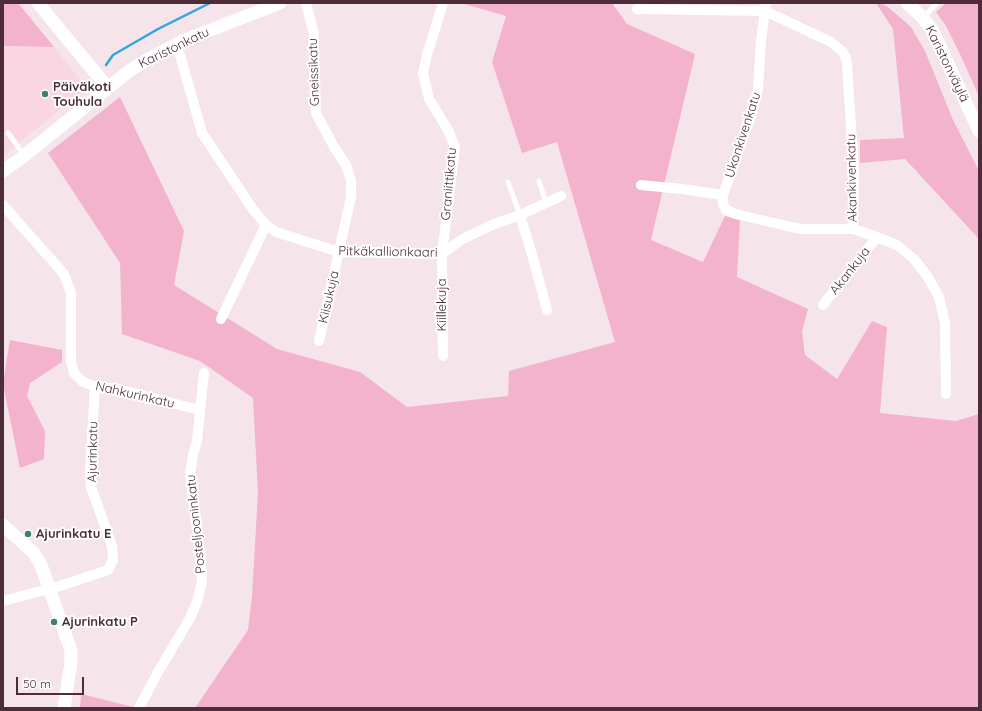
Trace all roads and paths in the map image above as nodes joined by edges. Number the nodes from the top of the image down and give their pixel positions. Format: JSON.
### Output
{"nodes":[{"id":1,"x":38,"y":3,"type":"edge"},
{"id":2,"x":280,"y":3,"type":"edge"},
{"id":3,"x":306,"y":3,"type":"edge"},
{"id":4,"x":443,"y":3,"type":"edge"},
{"id":5,"x":907,"y":3,"type":"edge"},
{"id":6,"x":938,"y":3,"type":"edge"},
{"id":7,"x":766,"y":7,"type":"edge"},
{"id":8,"x":637,"y":9,"type":"dead end"},
{"id":9,"x":923,"y":18,"type":"junction"},
{"id":10,"x":175,"y":45,"type":"junction"},
{"id":11,"x":108,"y":88,"type":"junction"},
{"id":12,"x":979,"y":131,"type":"edge"},
{"id":13,"x":8,"y":133,"type":"dead end"},
{"id":14,"x":24,"y":156,"type":"junction"},
{"id":15,"x":3,"y":171,"type":"edge"},
{"id":16,"x":539,"y":181,"type":"dead end"},
{"id":17,"x":508,"y":182,"type":"dead end"},
{"id":18,"x":641,"y":185,"type":"dead end"},
{"id":19,"x":723,"y":195,"type":"junction"},
{"id":20,"x":561,"y":196,"type":"dead end"},
{"id":21,"x":546,"y":203,"type":"junction"},
{"id":22,"x":3,"y":205,"type":"edge"},
{"id":23,"x":520,"y":215,"type":"junction"},
{"id":24,"x":266,"y":225,"type":"junction"},
{"id":25,"x":853,"y":229,"type":"junction"},
{"id":26,"x":877,"y":237,"type":"junction"},
{"id":27,"x":339,"y":252,"type":"junction"},
{"id":28,"x":442,"y":254,"type":"junction"},
{"id":29,"x":823,"y":304,"type":"dead end"},
{"id":30,"x":547,"y":310,"type":"dead end"},
{"id":31,"x":221,"y":319,"type":"dead end"},
{"id":32,"x":319,"y":342,"type":"dead end"},
{"id":33,"x":443,"y":356,"type":"dead end"},
{"id":34,"x":204,"y":373,"type":"dead end"},
{"id":35,"x":95,"y":386,"type":"junction"},
{"id":36,"x":946,"y":394,"type":"dead end"},
{"id":37,"x":199,"y":410,"type":"junction"},
{"id":38,"x":3,"y":525,"type":"edge"},
{"id":39,"x":49,"y":588,"type":"junction"},
{"id":40,"x":3,"y":601,"type":"edge"},
{"id":41,"x":64,"y":708,"type":"edge"},
{"id":42,"x":139,"y":708,"type":"edge"}],
"edges":[{"from":1,"to":11,"type":"street"},
{"from":2,"to":10,"type":"street","name":"Karistonkatu"},
{"from":3,"to":27,"type":"street","name":"Gneissikatu"},
{"from":4,"to":28,"type":"street","name":"Graniittikatu"},
{"from":5,"to":9,"type":"street","name":"Karistonväylä"},
{"from":6,"to":9,"type":"lane"},
{"from":7,"to":8,"type":"street"},
{"from":7,"to":19,"type":"street","name":"Ukonkivenkatu"},
{"from":7,"to":25,"type":"street","name":"Akankivenkatu"},
{"from":9,"to":12,"type":"street","name":"Karistonväylä"},
{"from":10,"to":11,"type":"street","name":"Karistonkatu"},
{"from":10,"to":24,"type":"street","name":"Pitkäkallionkaari"},
{"from":11,"to":14,"type":"street","name":"Karistonkatu"},
{"from":13,"to":14,"type":"lane"},
{"from":14,"to":15,"type":"street","name":"Karistonkatu"},
{"from":16,"to":21,"type":"lane"},
{"from":17,"to":23,"type":"lane"},
{"from":18,"to":19,"type":"street","name":"Ukonkivenkatu"},
{"from":19,"to":25,"type":"street","name":"Ukonkivenkatu"},
{"from":20,"to":21,"type":"street","name":"Pitkäkallionkaari"},
{"from":21,"to":23,"type":"street","name":"Pitkäkallionkaari"},
{"from":22,"to":35,"type":"street","name":"Nahkurinkatu"},
{"from":23,"to":28,"type":"street","name":"Pitkäkallionkaari"},
{"from":23,"to":30,"type":"street"},
{"from":24,"to":27,"type":"street","name":"Pitkäkallionkaari"},
{"from":24,"to":31,"type":"street"},
{"from":25,"to":26,"type":"street","name":"Akankivenkatu"},
{"from":26,"to":29,"type":"street","name":"Akankuja"},
{"from":26,"to":36,"type":"street","name":"Akankivenkatu"},
{"from":27,"to":28,"type":"street","name":"Pitkäkallionkaari"},
{"from":27,"to":32,"type":"street","name":"Kiisukuja"},
{"from":28,"to":33,"type":"street","name":"Kiillekuja"},
{"from":34,"to":37,"type":"street","name":"Posteljooninkatu"},
{"from":35,"to":37,"type":"street","name":"Nahkurinkatu"},
{"from":35,"to":39,"type":"street","name":"Ajurinkatu"},
{"from":37,"to":42,"type":"street","name":"Posteljooninkatu"},
{"from":38,"to":39,"type":"street"},
{"from":39,"to":40,"type":"street","name":"Ajurinkatu"},
{"from":39,"to":41,"type":"street"}]}
